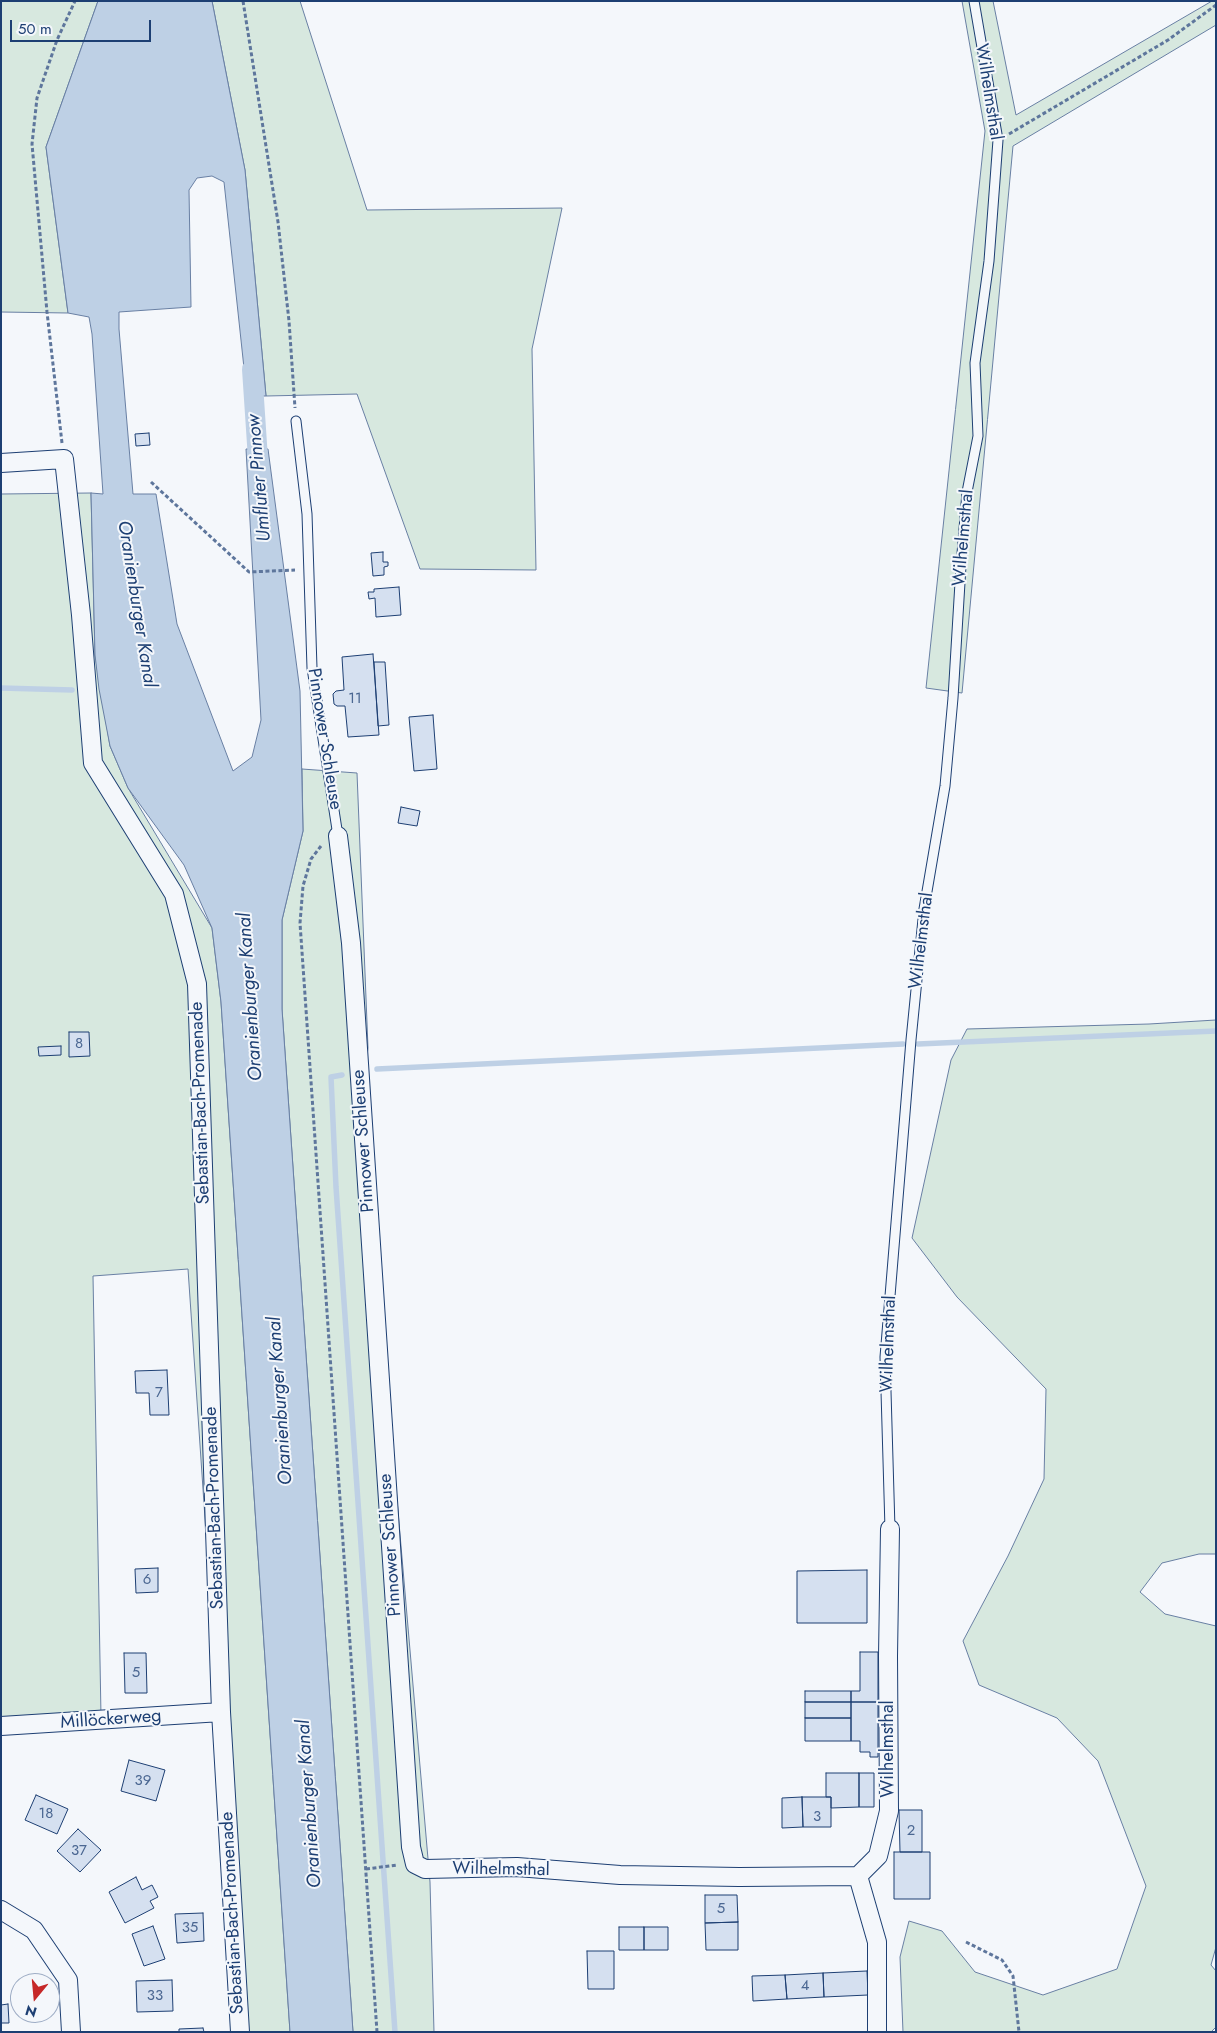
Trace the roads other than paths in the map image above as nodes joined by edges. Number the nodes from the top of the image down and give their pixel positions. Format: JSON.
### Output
{"nodes":[{"id":1,"x":974,"y":1,"type":"edge"},
{"id":2,"x":296,"y":421,"type":"road end"},
{"id":3,"x":1,"y":463,"type":"edge"},
{"id":4,"x":338,"y":836,"type":"joint"},
{"id":5,"x":890,"y":1529,"type":"joint"},
{"id":6,"x":222,"y":1712,"type":"junction"},
{"id":7,"x":1,"y":1726,"type":"edge"},
{"id":8,"x":415,"y":1864,"type":"joint"},
{"id":9,"x":858,"y":1876,"type":"junction"},
{"id":10,"x":1,"y":1910,"type":"edge"},
{"id":11,"x":71,"y":2032,"type":"edge"},
{"id":12,"x":240,"y":2032,"type":"edge"},
{"id":13,"x":877,"y":2032,"type":"edge"}],
"edges":[{"from":1,"to":5,"type":"lane","name":"Wilhelmsthal"},
{"from":2,"to":4,"type":"lane","name":"Pinnower Schleuse"},
{"from":3,"to":6,"type":"street","name":"Sebastian-Bach-Promenade"},
{"from":4,"to":8,"type":"street","name":"Pinnower Schleuse"},
{"from":5,"to":9,"type":"street","name":"Wilhelmsthal"},
{"from":6,"to":7,"type":"street","name":"Millöckerweg"},
{"from":6,"to":12,"type":"street","name":"Sebastian-Bach-Promenade"},
{"from":8,"to":9,"type":"street","name":"Wilhelmsthal"},
{"from":9,"to":13,"type":"street"},
{"from":10,"to":11,"type":"street"}]}
